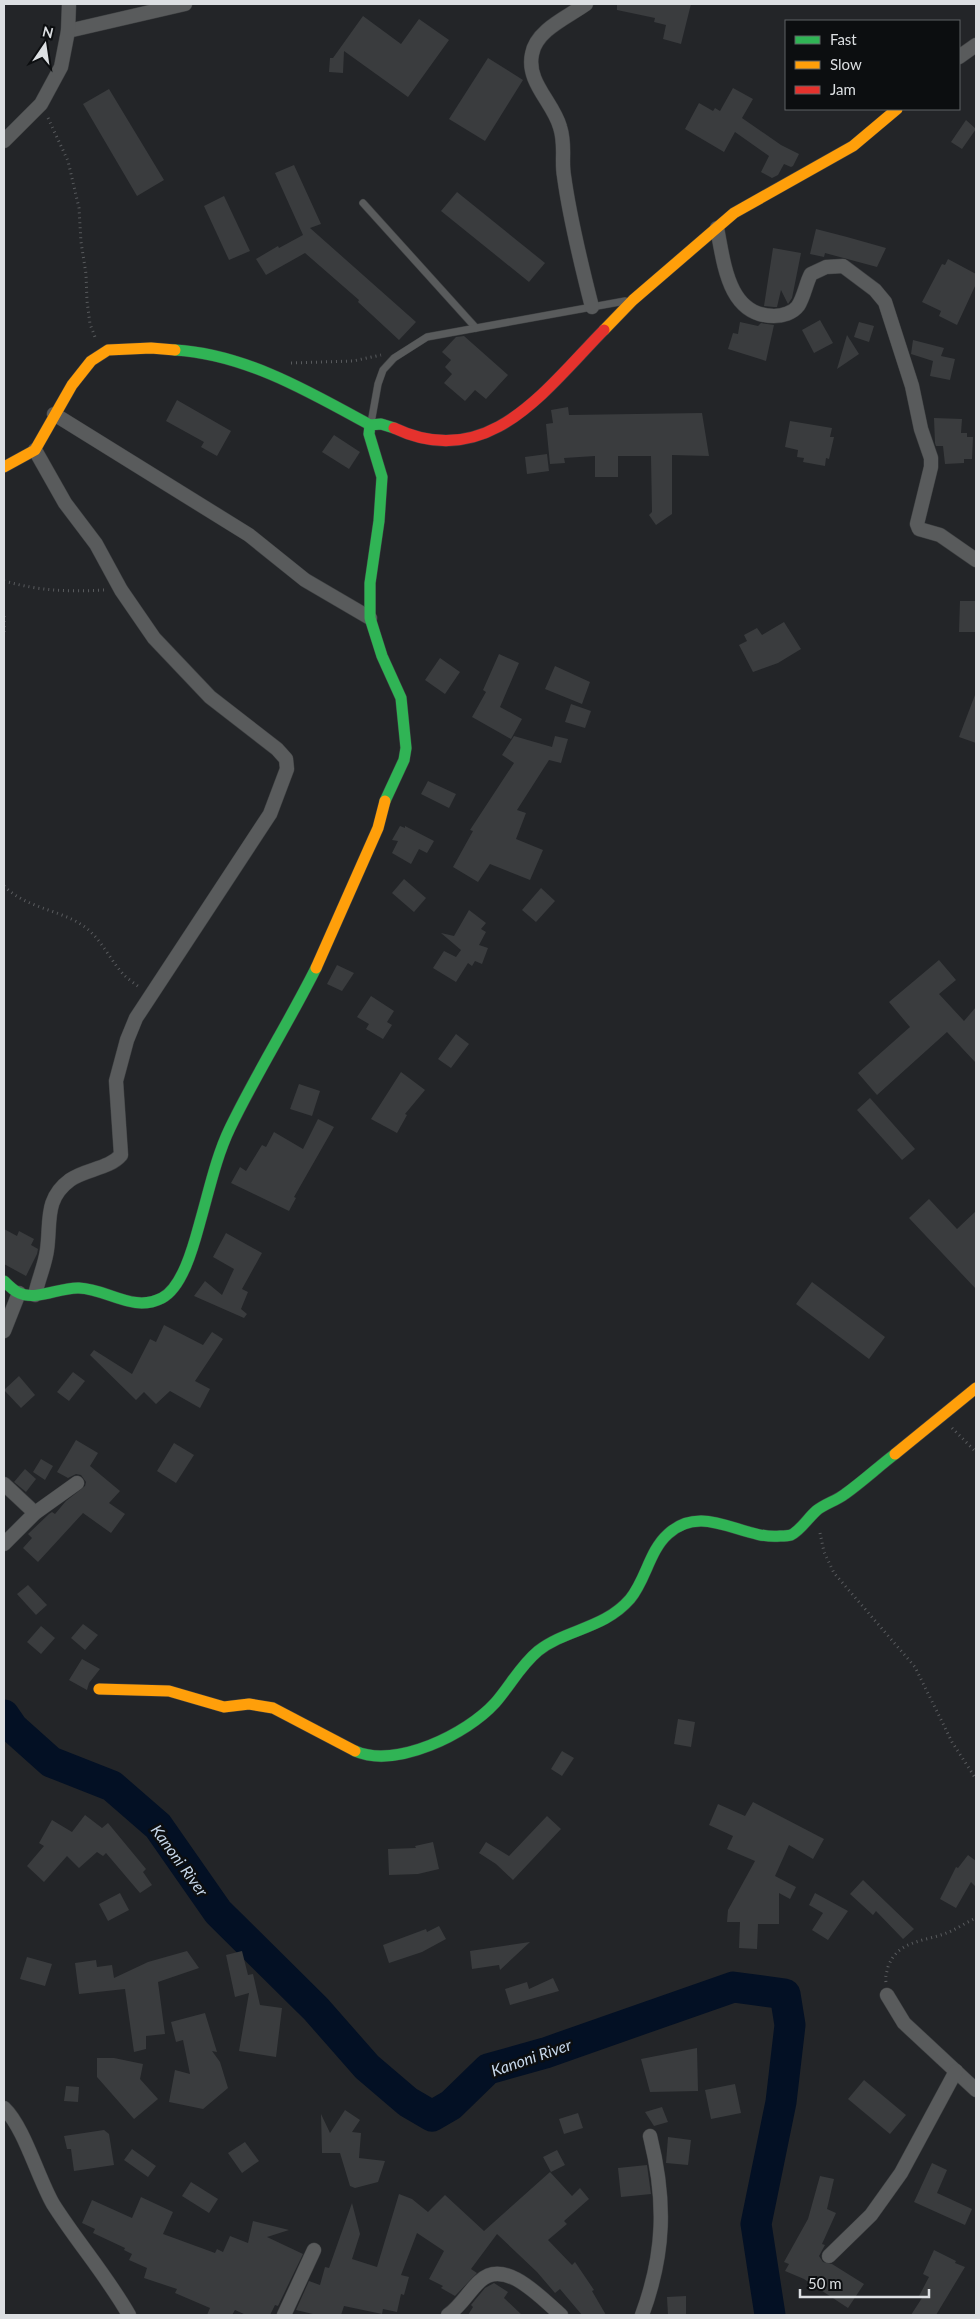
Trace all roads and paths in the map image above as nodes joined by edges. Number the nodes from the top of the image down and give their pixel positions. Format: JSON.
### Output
{"nodes":[{"id":1,"x":69,"y":4,"type":"edge"},
{"id":2,"x":185,"y":4,"type":"edge"},
{"id":3,"x":586,"y":4,"type":"edge"},
{"id":4,"x":68,"y":31,"type":"junction"},
{"id":5,"x":976,"y":46,"type":"edge"},
{"id":6,"x":960,"y":56,"type":"edge"},
{"id":7,"x":41,"y":104,"type":"junction"},
{"id":8,"x":896,"y":110,"type":"edge"},
{"id":9,"x":4,"y":140,"type":"edge"},
{"id":10,"x":363,"y":203,"type":"dead end"},
{"id":11,"x":717,"y":228,"type":"junction"},
{"id":12,"x":633,"y":300,"type":"junction"},
{"id":13,"x":592,"y":307,"type":"junction"},
{"id":14,"x":476,"y":328,"type":"junction"},
{"id":15,"x":108,"y":350,"type":"junction"},
{"id":16,"x":406,"y":350,"type":"junction"},
{"id":17,"x":282,"y":364,"type":"dead end"},
{"id":18,"x":54,"y":414,"type":"junction"},
{"id":19,"x":370,"y":425,"type":"junction"},
{"id":20,"x":34,"y":450,"type":"junction"},
{"id":21,"x":4,"y":467,"type":"edge"},
{"id":22,"x":976,"y":560,"type":"edge"},
{"id":23,"x":4,"y":581,"type":"edge"},
{"id":24,"x":121,"y":590,"type":"junction"},
{"id":25,"x":4,"y":616,"type":"edge"},
{"id":26,"x":370,"y":618,"type":"junction"},
{"id":27,"x":4,"y":634,"type":"edge"},
{"id":28,"x":4,"y":886,"type":"edge"},
{"id":29,"x":151,"y":997,"type":"junction"},
{"id":30,"x":4,"y":1281,"type":"edge"},
{"id":31,"x":20,"y":1293,"type":"junction"},
{"id":32,"x":35,"y":1295,"type":"junction"},
{"id":33,"x":4,"y":1330,"type":"edge"},
{"id":34,"x":976,"y":1388,"type":"edge"},
{"id":35,"x":940,"y":1418,"type":"junction"},
{"id":36,"x":976,"y":1452,"type":"edge"},
{"id":37,"x":77,"y":1483,"type":"dead end"},
{"id":38,"x":4,"y":1484,"type":"edge"},
{"id":39,"x":817,"y":1510,"type":"junction"},
{"id":40,"x":35,"y":1513,"type":"junction"},
{"id":41,"x":4,"y":1544,"type":"edge"},
{"id":42,"x":99,"y":1689,"type":"dead end"},
{"id":43,"x":976,"y":1779,"type":"edge"},
{"id":44,"x":976,"y":1918,"type":"edge"},
{"id":45,"x":887,"y":1995,"type":"joint"},
{"id":46,"x":956,"y":2071,"type":"junction"},
{"id":47,"x":976,"y":2090,"type":"edge"},
{"id":48,"x":4,"y":2108,"type":"edge"},
{"id":49,"x":650,"y":2136,"type":"dead end"},
{"id":50,"x":314,"y":2250,"type":"dead end"},
{"id":51,"x":830,"y":2256,"type":"dead end"},
{"id":52,"x":129,"y":2315,"type":"edge"},
{"id":53,"x":284,"y":2315,"type":"edge"},
{"id":54,"x":448,"y":2315,"type":"edge"},
{"id":55,"x":561,"y":2315,"type":"edge"},
{"id":56,"x":642,"y":2315,"type":"edge"}],
"edges":[{"from":1,"to":4,"type":"street"},
{"from":2,"to":4,"type":"street"},
{"from":3,"to":13,"type":"street"},
{"from":4,"to":7,"type":"street"},
{"from":5,"to":6,"type":"street"},
{"from":7,"to":9,"type":"street"},
{"from":7,"to":15,"type":"path"},
{"from":8,"to":11,"type":"street"},
{"from":10,"to":14,"type":"lane"},
{"from":11,"to":12,"type":"street"},
{"from":11,"to":22,"type":"street"},
{"from":12,"to":13,"type":"lane"},
{"from":12,"to":19,"type":"street"},
{"from":13,"to":14,"type":"lane"},
{"from":14,"to":16,"type":"lane"},
{"from":15,"to":18,"type":"street"},
{"from":15,"to":19,"type":"street"},
{"from":16,"to":17,"type":"path"},
{"from":16,"to":19,"type":"lane"},
{"from":18,"to":20,"type":"street"},
{"from":18,"to":26,"type":"street"},
{"from":19,"to":26,"type":"street"},
{"from":20,"to":21,"type":"street"},
{"from":20,"to":24,"type":"street"},
{"from":23,"to":24,"type":"path"},
{"from":24,"to":29,"type":"street"},
{"from":25,"to":27,"type":"path"},
{"from":26,"to":32,"type":"street"},
{"from":28,"to":29,"type":"path"},
{"from":29,"to":32,"type":"street"},
{"from":30,"to":31,"type":"street"},
{"from":31,"to":32,"type":"street"},
{"from":31,"to":33,"type":"street"},
{"from":34,"to":35,"type":"street"},
{"from":35,"to":36,"type":"path"},
{"from":35,"to":39,"type":"street"},
{"from":37,"to":40,"type":"street"},
{"from":38,"to":40,"type":"street"},
{"from":39,"to":42,"type":"street"},
{"from":39,"to":43,"type":"path"},
{"from":40,"to":41,"type":"street"},
{"from":44,"to":45,"type":"path"},
{"from":45,"to":46,"type":"street"},
{"from":46,"to":47,"type":"street"},
{"from":46,"to":51,"type":"street"},
{"from":48,"to":52,"type":"street"},
{"from":49,"to":56,"type":"street"},
{"from":50,"to":53,"type":"street"},
{"from":54,"to":55,"type":"street"}]}
